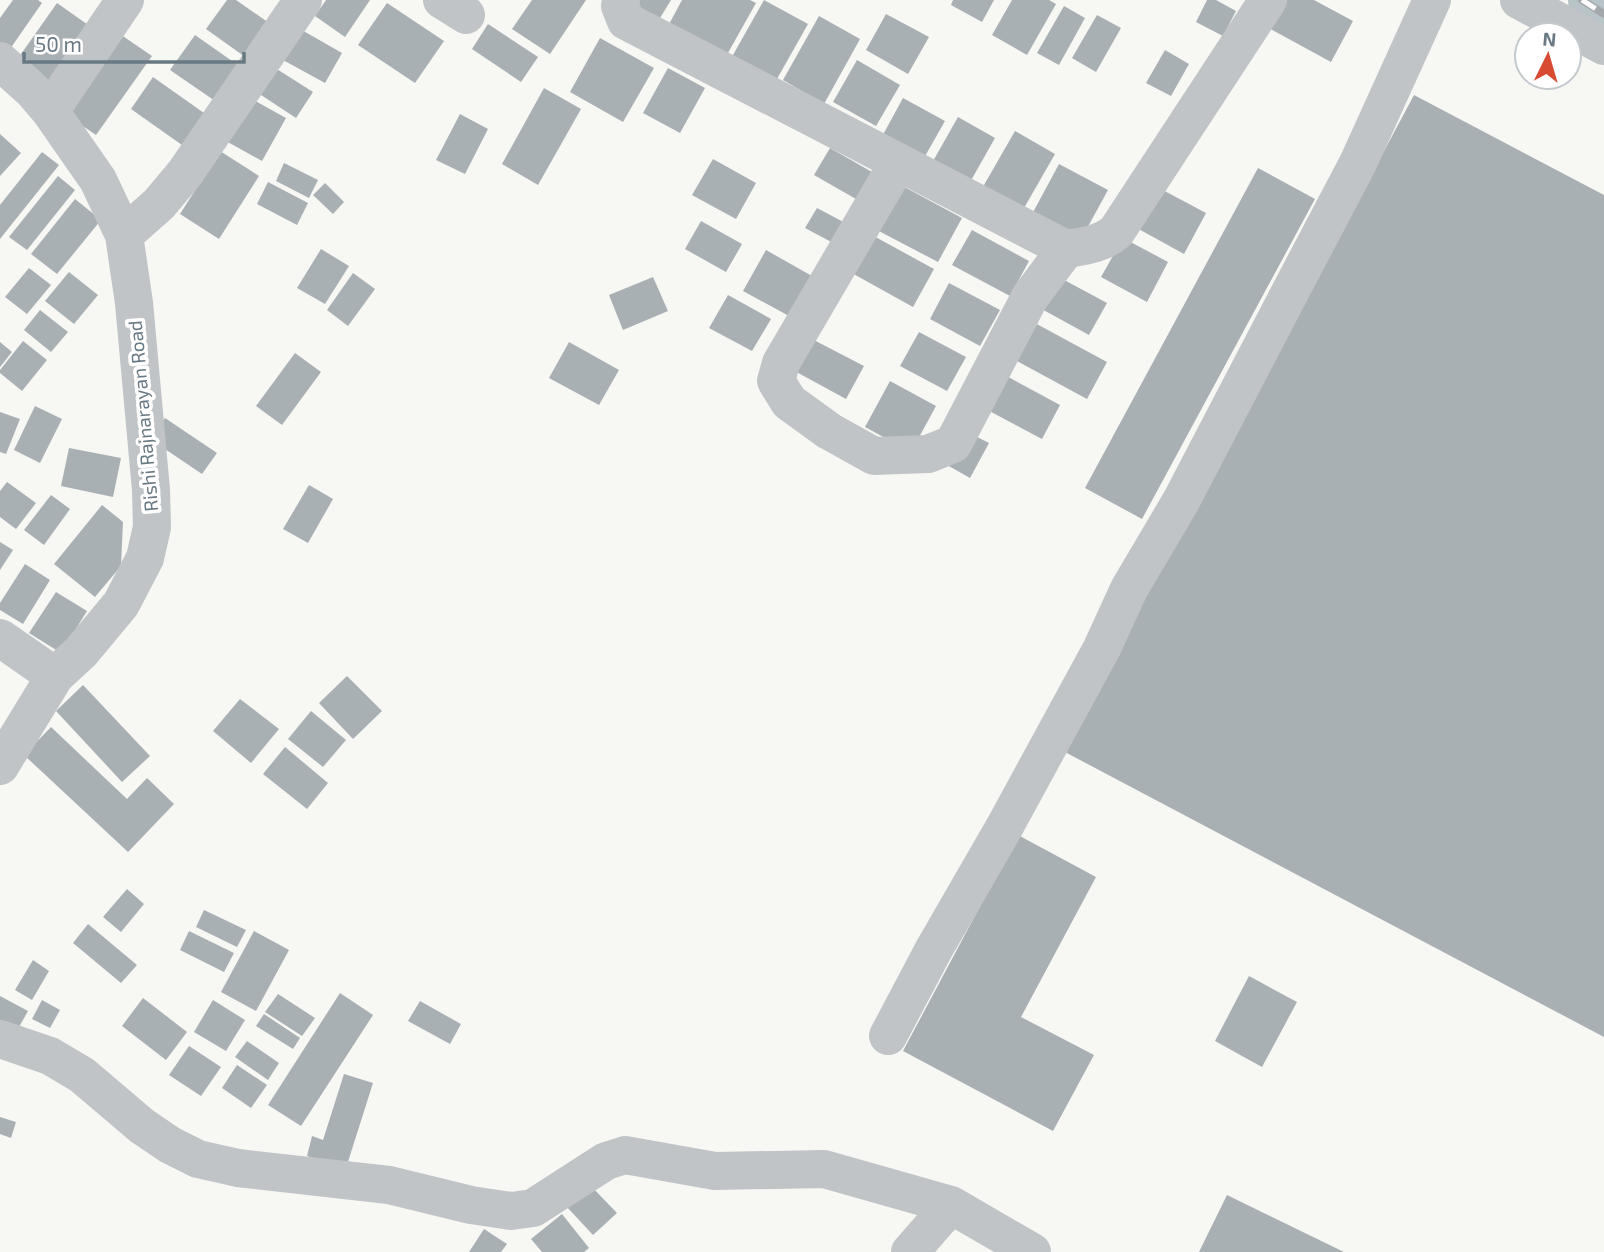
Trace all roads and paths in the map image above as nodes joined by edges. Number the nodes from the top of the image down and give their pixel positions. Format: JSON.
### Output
{"nodes":[{"id":1,"x":303,"y":0,"type":"edge"},
{"id":2,"x":621,"y":0,"type":"edge"},
{"id":3,"x":1268,"y":0,"type":"edge"},
{"id":4,"x":1432,"y":0,"type":"edge"},
{"id":5,"x":1519,"y":0,"type":"edge"},
{"id":6,"x":117,"y":3,"type":"edge"},
{"id":7,"x":1604,"y":46,"type":"edge"},
{"id":8,"x":0,"y":61,"type":"edge"},
{"id":9,"x":50,"y":111,"type":"junction"},
{"id":10,"x":898,"y":163,"type":"junction"},
{"id":11,"x":124,"y":235,"type":"junction"},
{"id":12,"x":1066,"y":249,"type":"junction"},
{"id":13,"x":0,"y":638,"type":"edge"},
{"id":14,"x":55,"y":677,"type":"junction"},
{"id":15,"x":0,"y":766,"type":"edge"},
{"id":16,"x":888,"y":1036,"type":"dead end"},
{"id":17,"x":0,"y":1039,"type":"edge"},
{"id":18,"x":951,"y":1205,"type":"junction"},
{"id":19,"x":910,"y":1252,"type":"edge"},
{"id":20,"x":1032,"y":1252,"type":"edge"}],
"edges":[{"from":1,"to":11,"type":"street"},
{"from":2,"to":10,"type":"street"},
{"from":3,"to":12,"type":"street"},
{"from":4,"to":16,"type":"street"},
{"from":5,"to":7,"type":"street"},
{"from":6,"to":9,"type":"street"},
{"from":8,"to":9,"type":"street","name":"Rishi Rajnarayan Road"},
{"from":9,"to":11,"type":"street","name":"Rishi Rajnarayan Road"},
{"from":10,"to":12,"type":"street"},
{"from":10,"to":12,"type":"street"},
{"from":11,"to":14,"type":"street","name":"Rishi Rajnarayan Road"},
{"from":13,"to":14,"type":"street"},
{"from":14,"to":15,"type":"street","name":"Rishi Rajnarayan Road"},
{"from":17,"to":18,"type":"street"},
{"from":18,"to":19,"type":"street"},
{"from":18,"to":20,"type":"street"}]}
